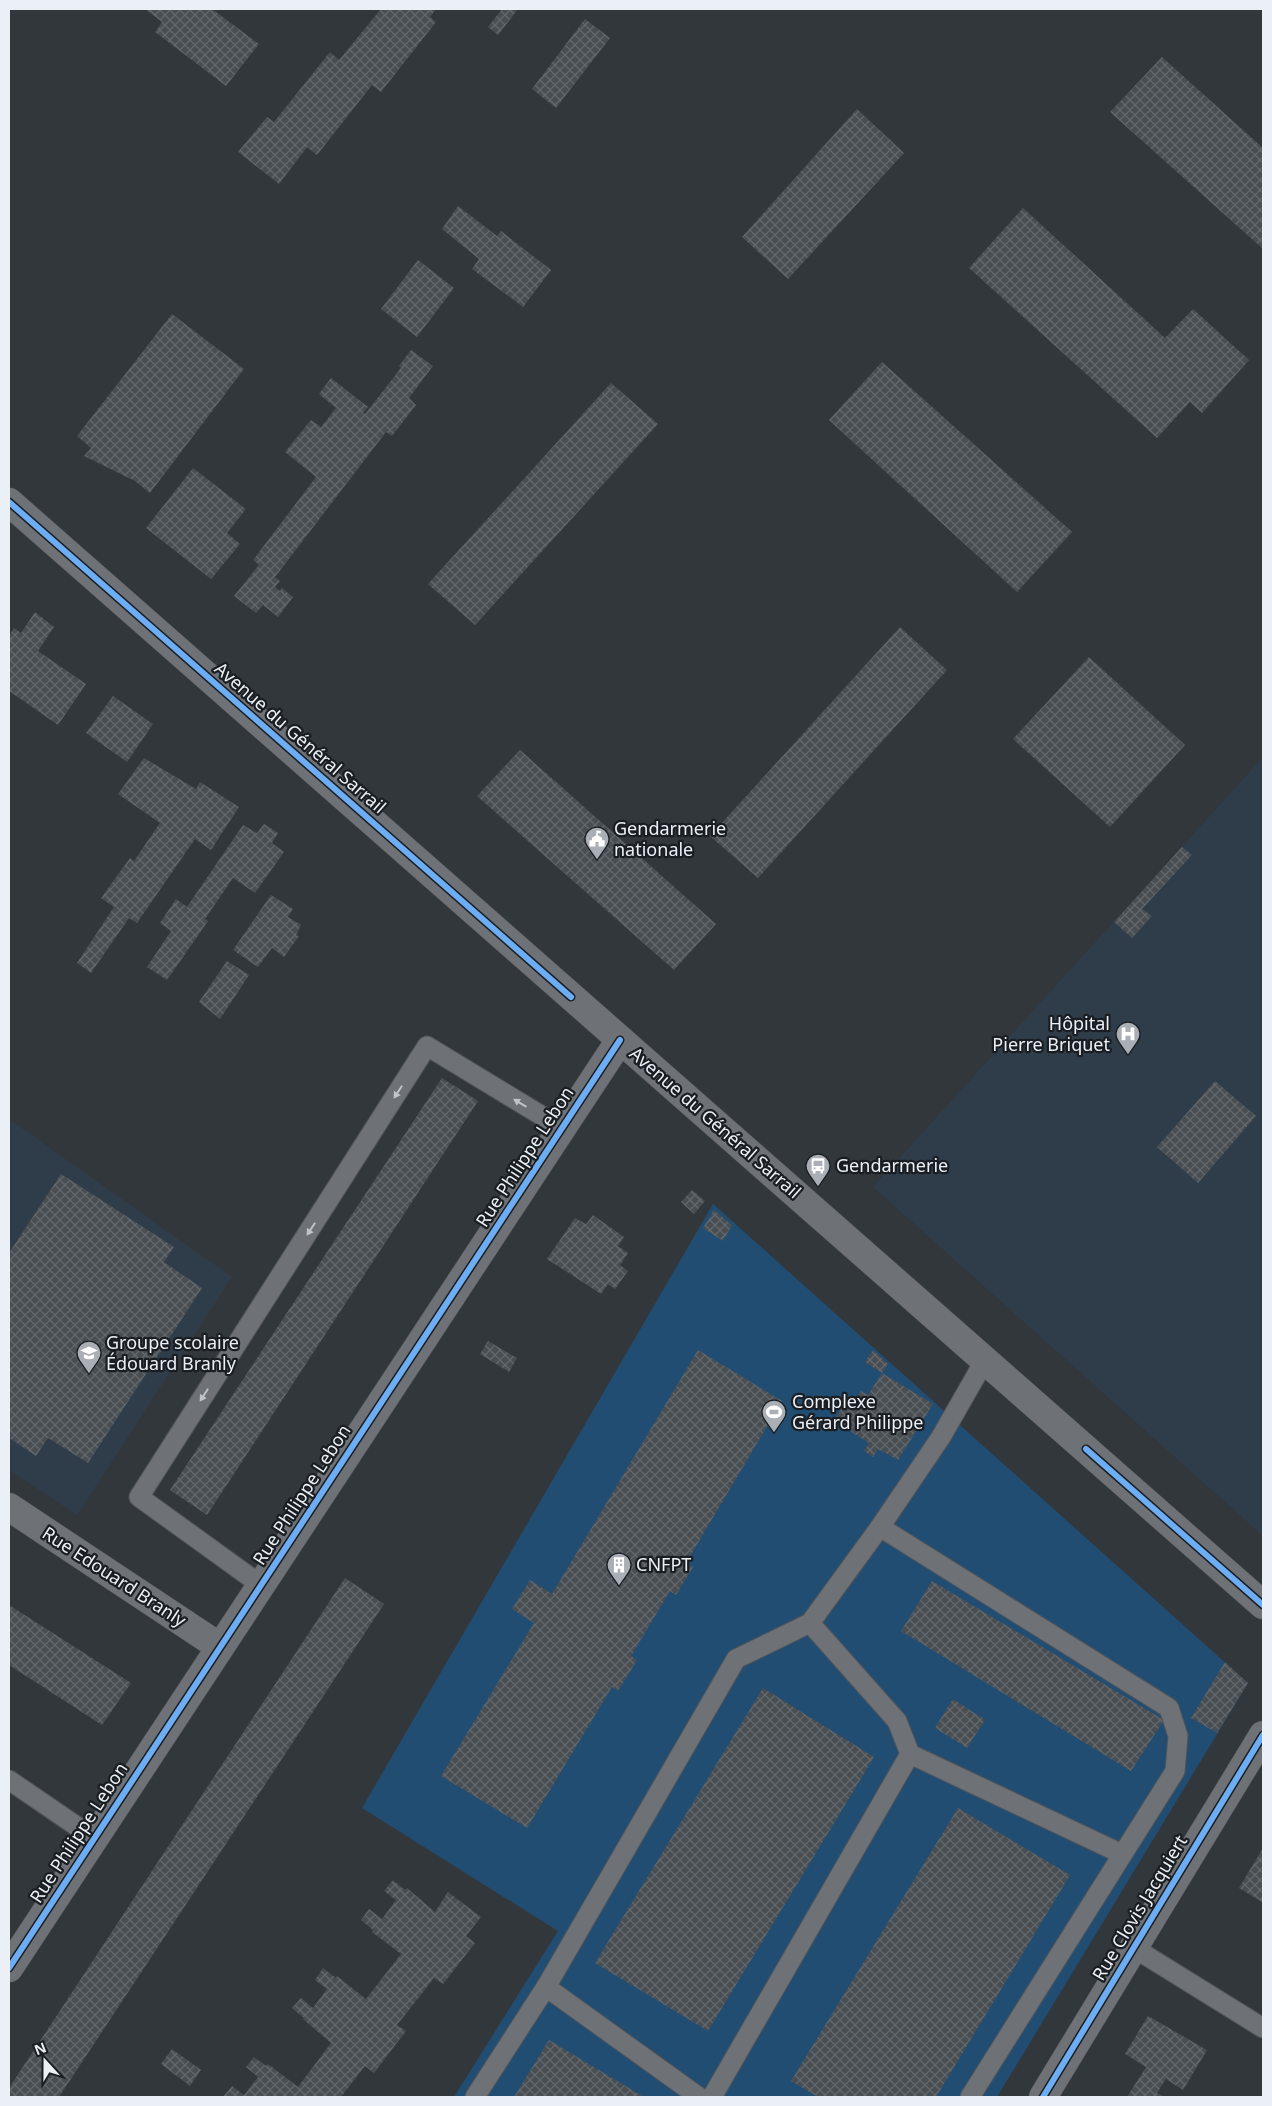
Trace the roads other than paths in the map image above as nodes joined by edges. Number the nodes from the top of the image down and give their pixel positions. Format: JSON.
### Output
{"nodes":[{"id":1,"x":9,"y":502,"type":"edge"},
{"id":2,"x":620,"y":1040,"type":"junction"},
{"id":3,"x":562,"y":1128,"type":"junction"},
{"id":4,"x":985,"y":1360,"type":"junction"},
{"id":5,"x":9,"y":1507,"type":"edge"},
{"id":6,"x":880,"y":1527,"type":"junction"},
{"id":7,"x":261,"y":1585,"type":"junction"},
{"id":8,"x":1263,"y":1605,"type":"edge"},
{"id":9,"x":810,"y":1623,"type":"junction"},
{"id":10,"x":220,"y":1647,"type":"junction"},
{"id":11,"x":1263,"y":1735,"type":"edge"},
{"id":12,"x":910,"y":1754,"type":"junction"},
{"id":13,"x":9,"y":1780,"type":"edge"},
{"id":14,"x":94,"y":1838,"type":"junction"},
{"id":15,"x":1122,"y":1854,"type":"junction"},
{"id":16,"x":1134,"y":1948,"type":"junction"},
{"id":17,"x":9,"y":1968,"type":"edge"},
{"id":18,"x":546,"y":1987,"type":"junction"},
{"id":19,"x":1263,"y":2028,"type":"edge"},
{"id":20,"x":475,"y":2097,"type":"edge"},
{"id":21,"x":699,"y":2097,"type":"edge"},
{"id":22,"x":712,"y":2097,"type":"edge"},
{"id":23,"x":970,"y":2097,"type":"edge"},
{"id":24,"x":1043,"y":2097,"type":"edge"}],
"edges":[{"from":1,"to":2,"type":"street","name":"Avenue du Général Sarrail"},
{"from":2,"to":3,"type":"street","name":"Rue Philippe Lebon"},
{"from":2,"to":4,"type":"street","name":"Avenue du Général Sarrail"},
{"from":3,"to":7,"type":"street","name":"Rue Philippe Lebon"},
{"from":3,"to":7,"type":"lane","one_way":true},
{"from":4,"to":6,"type":"lane"},
{"from":4,"to":8,"type":"street","name":"Avenue du Général Sarrail"},
{"from":5,"to":10,"type":"street","name":"Rue Edouard Branly"},
{"from":6,"to":9,"type":"lane"},
{"from":6,"to":15,"type":"lane"},
{"from":7,"to":10,"type":"street","name":"Rue Philippe Lebon"},
{"from":9,"to":12,"type":"lane"},
{"from":9,"to":18,"type":"lane"},
{"from":10,"to":14,"type":"street","name":"Rue Philippe Lebon"},
{"from":11,"to":16,"type":"street","name":"Rue Clovis Jacquiert"},
{"from":12,"to":15,"type":"lane"},
{"from":12,"to":22,"type":"lane"},
{"from":13,"to":14,"type":"lane"},
{"from":14,"to":17,"type":"street","name":"Rue Philippe Lebon"},
{"from":15,"to":23,"type":"lane"},
{"from":16,"to":19,"type":"lane"},
{"from":16,"to":24,"type":"street","name":"Rue Clovis Jacquiert"},
{"from":18,"to":20,"type":"lane"},
{"from":18,"to":21,"type":"lane"}]}
